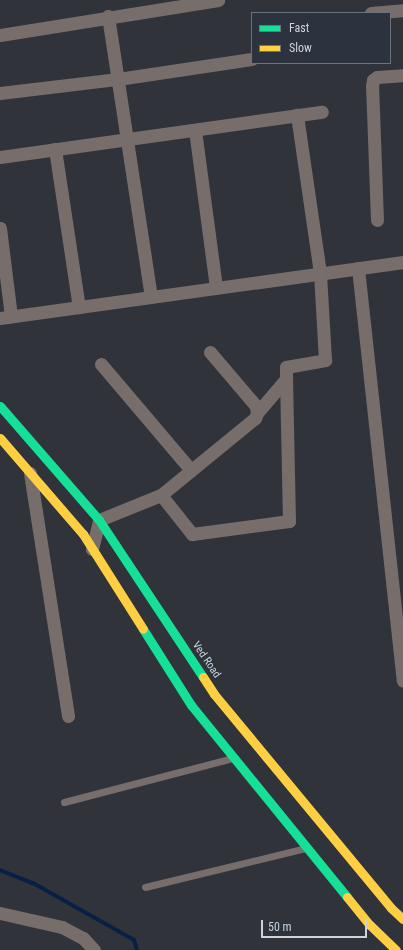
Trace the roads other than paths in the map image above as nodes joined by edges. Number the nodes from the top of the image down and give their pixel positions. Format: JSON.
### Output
{"nodes":[{"id":1,"x":218,"y":0,"type":"edge"},
{"id":2,"x":396,"y":7,"type":"edge"},
{"id":3,"x":375,"y":12,"type":"edge"},
{"id":4,"x":108,"y":16,"type":"junction"},
{"id":5,"x":0,"y":34,"type":"edge"},
{"id":6,"x":251,"y":59,"type":"edge"},
{"id":7,"x":403,"y":76,"type":"edge"},
{"id":8,"x":118,"y":79,"type":"junction"},
{"id":9,"x":0,"y":93,"type":"edge"},
{"id":10,"x":322,"y":112,"type":"dead end"},
{"id":11,"x":297,"y":115,"type":"junction"},
{"id":12,"x":195,"y":130,"type":"junction"},
{"id":13,"x":127,"y":139,"type":"junction"},
{"id":14,"x":55,"y":149,"type":"junction"},
{"id":15,"x":0,"y":157,"type":"edge"},
{"id":16,"x":377,"y":220,"type":"dead end"},
{"id":17,"x":0,"y":228,"type":"edge"},
{"id":18,"x":403,"y":262,"type":"edge"},
{"id":19,"x":358,"y":268,"type":"junction"},
{"id":20,"x":320,"y":273,"type":"junction"},
{"id":21,"x":216,"y":288,"type":"junction"},
{"id":22,"x":151,"y":297,"type":"junction"},
{"id":23,"x":79,"y":307,"type":"junction"},
{"id":24,"x":6,"y":317,"type":"edge"},
{"id":25,"x":210,"y":352,"type":"dead end"},
{"id":26,"x":101,"y":364,"type":"dead end"},
{"id":27,"x":286,"y":379,"type":"junction"},
{"id":28,"x":0,"y":406,"type":"edge"},
{"id":29,"x":257,"y":413,"type":"junction"},
{"id":30,"x":0,"y":438,"type":"edge"},
{"id":31,"x":191,"y":470,"type":"junction"},
{"id":32,"x":30,"y":473,"type":"junction"},
{"id":33,"x":161,"y":495,"type":"junction"},
{"id":34,"x":99,"y":520,"type":"junction"},
{"id":35,"x":92,"y":549,"type":"junction"},
{"id":36,"x":403,"y":680,"type":"edge"},
{"id":37,"x":68,"y":716,"type":"dead end"},
{"id":38,"x":234,"y":758,"type":"junction"},
{"id":39,"x":64,"y":802,"type":"dead end"},
{"id":40,"x":307,"y":847,"type":"junction"},
{"id":41,"x":145,"y":887,"type":"dead end"},
{"id":42,"x":0,"y":913,"type":"edge"},
{"id":43,"x":403,"y":919,"type":"edge"},
{"id":44,"x":94,"y":950,"type":"edge"},
{"id":45,"x":396,"y":950,"type":"edge"}],
"edges":[{"from":1,"to":4,"type":"street"},
{"from":2,"to":3,"type":"street"},
{"from":4,"to":5,"type":"street"},
{"from":4,"to":8,"type":"street"},
{"from":6,"to":8,"type":"street"},
{"from":7,"to":16,"type":"street"},
{"from":8,"to":9,"type":"street"},
{"from":8,"to":13,"type":"street"},
{"from":10,"to":11,"type":"street"},
{"from":11,"to":12,"type":"street"},
{"from":11,"to":20,"type":"street"},
{"from":12,"to":13,"type":"street"},
{"from":12,"to":21,"type":"street"},
{"from":13,"to":14,"type":"street"},
{"from":13,"to":22,"type":"street"},
{"from":14,"to":15,"type":"street"},
{"from":14,"to":23,"type":"street"},
{"from":17,"to":24,"type":"street"},
{"from":18,"to":19,"type":"street"},
{"from":19,"to":20,"type":"street"},
{"from":19,"to":36,"type":"street"},
{"from":20,"to":21,"type":"street"},
{"from":20,"to":27,"type":"street"},
{"from":21,"to":22,"type":"street"},
{"from":22,"to":23,"type":"street"},
{"from":23,"to":24,"type":"street"},
{"from":25,"to":29,"type":"street"},
{"from":26,"to":31,"type":"street"},
{"from":27,"to":29,"type":"street"},
{"from":27,"to":33,"type":"street"},
{"from":28,"to":34,"type":"main road","name":"Ved Road"},
{"from":29,"to":31,"type":"street"},
{"from":30,"to":32,"type":"main road"},
{"from":31,"to":33,"type":"street"},
{"from":32,"to":35,"type":"main road"},
{"from":32,"to":37,"type":"street"},
{"from":33,"to":34,"type":"street"},
{"from":34,"to":35,"type":"street"},
{"from":34,"to":43,"type":"main road","name":"Ved Road"},
{"from":35,"to":38,"type":"main road"},
{"from":38,"to":39,"type":"lane"},
{"from":38,"to":40,"type":"main road"},
{"from":40,"to":41,"type":"lane"},
{"from":40,"to":45,"type":"main road"},
{"from":42,"to":44,"type":"street"}]}
